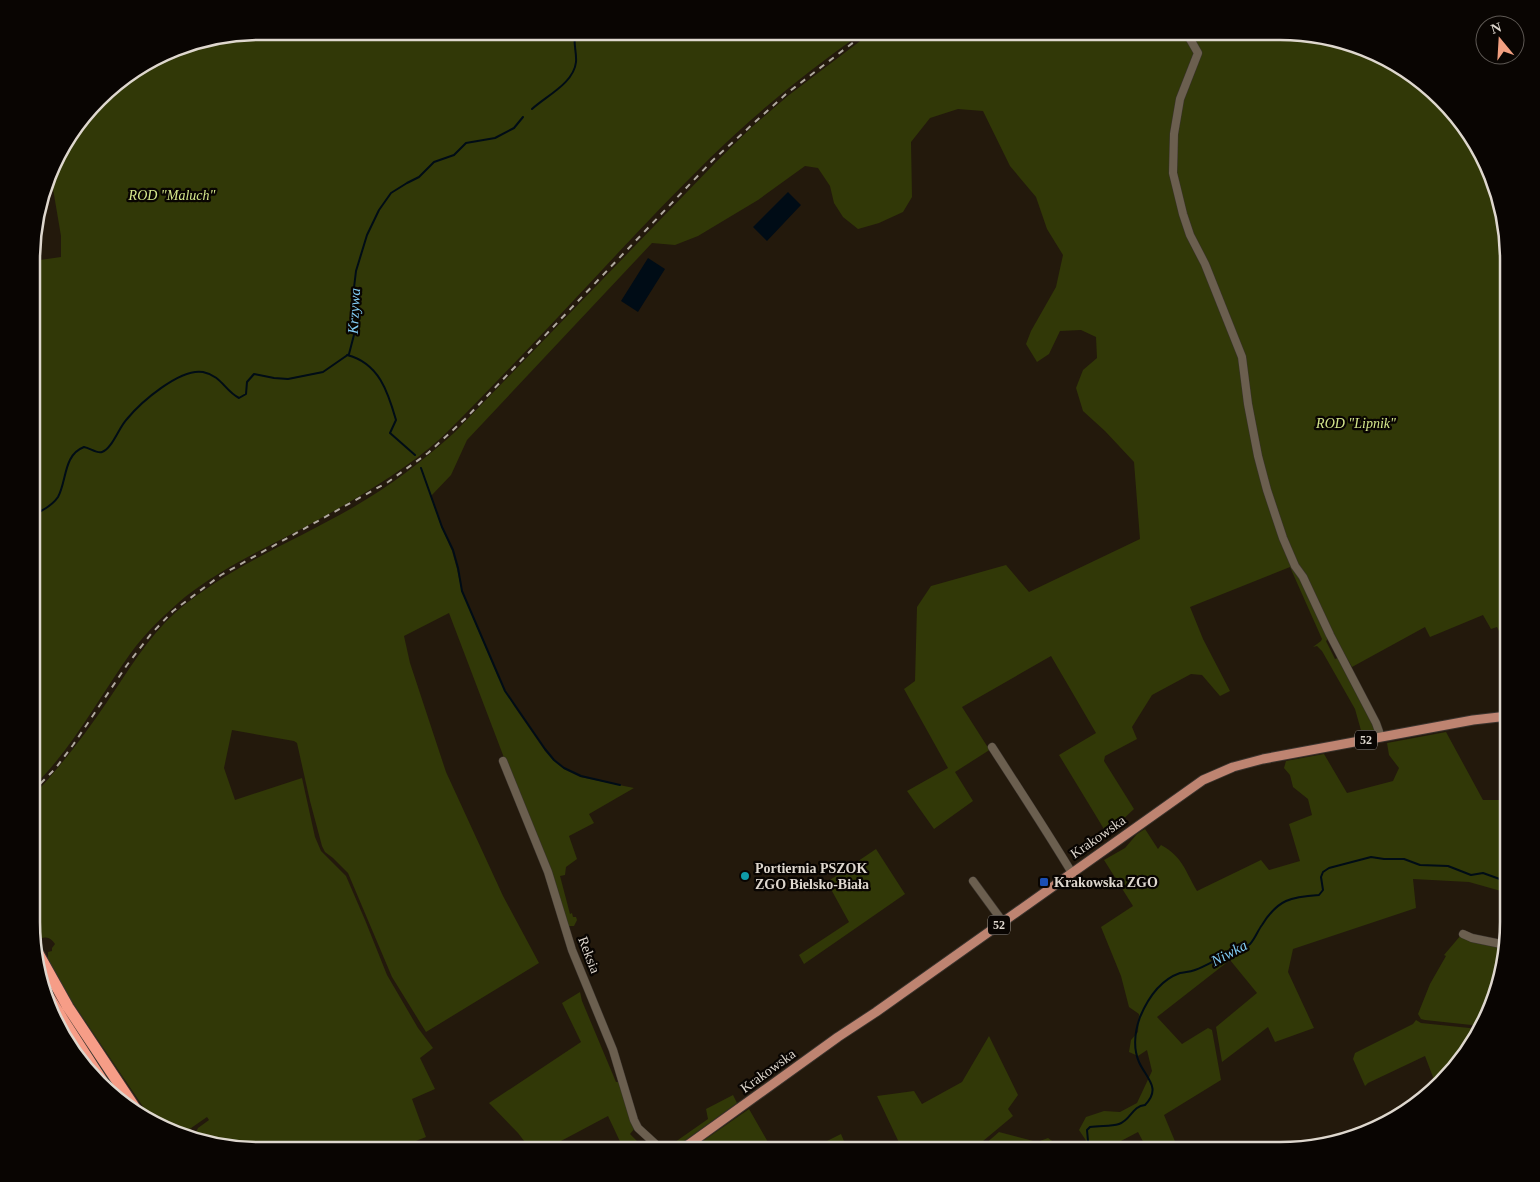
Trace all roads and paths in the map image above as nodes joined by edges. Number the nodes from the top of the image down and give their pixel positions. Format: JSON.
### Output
{"nodes":[{"id":1,"x":1191,"y":40,"type":"edge"},
{"id":2,"x":1500,"y":717,"type":"edge"},
{"id":3,"x":1381,"y":738,"type":"junction"},
{"id":4,"x":992,"y":747,"type":"dead end"},
{"id":5,"x":503,"y":761,"type":"dead end"},
{"id":6,"x":1072,"y":873,"type":"junction"},
{"id":7,"x":973,"y":881,"type":"dead end"},
{"id":8,"x":1003,"y":922,"type":"junction"},
{"id":9,"x":1463,"y":934,"type":"dead end"},
{"id":10,"x":1499,"y":944,"type":"edge"},
{"id":11,"x":44,"y":964,"type":"edge"},
{"id":12,"x":68,"y":1028,"type":"edge"},
{"id":13,"x":81,"y":1049,"type":"edge"},
{"id":14,"x":128,"y":1098,"type":"edge"},
{"id":15,"x":653,"y":1142,"type":"edge"},
{"id":16,"x":692,"y":1142,"type":"edge"}],
"edges":[{"from":1,"to":3,"type":"street"},
{"from":2,"to":3,"type":"main road","name":"Krakowska","number":"52"},
{"from":3,"to":6,"type":"main road","name":"Krakowska","number":"52"},
{"from":4,"to":6,"type":"street"},
{"from":5,"to":15,"type":"street","name":"Reksia"},
{"from":6,"to":8,"type":"main road","name":"Krakowska","number":"52"},
{"from":7,"to":8,"type":"street"},
{"from":8,"to":16,"type":"main road","name":"Krakowska","number":"52"},
{"from":9,"to":10,"type":"street"},
{"from":11,"to":14,"type":"highway"},
{"from":12,"to":13,"type":"highway"}]}
